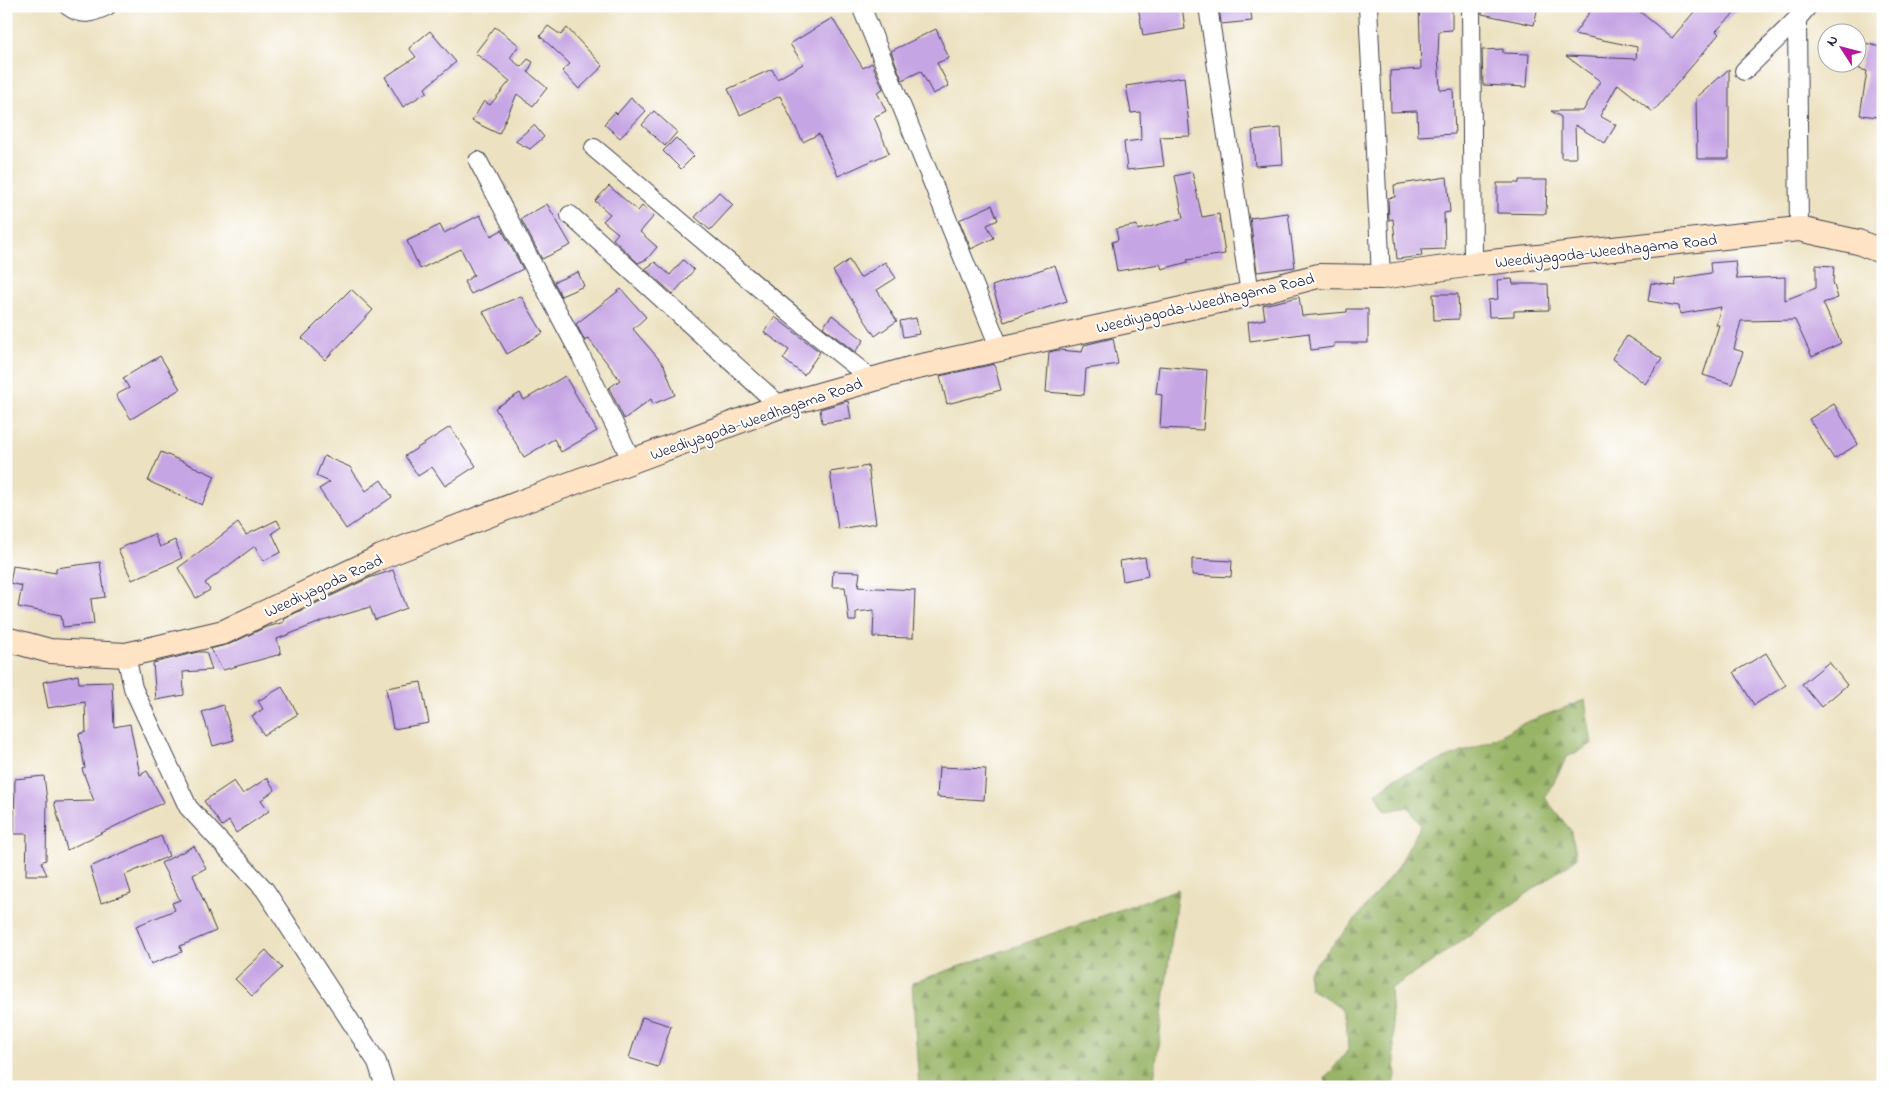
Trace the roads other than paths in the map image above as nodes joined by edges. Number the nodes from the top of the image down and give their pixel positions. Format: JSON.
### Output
{"nodes":[{"id":1,"x":68,"y":6,"type":"edge"},
{"id":2,"x":107,"y":6,"type":"edge"},
{"id":3,"x":861,"y":6,"type":"edge"},
{"id":4,"x":1208,"y":6,"type":"edge"},
{"id":5,"x":1368,"y":6,"type":"edge"},
{"id":6,"x":1471,"y":6,"type":"edge"},
{"id":7,"x":1802,"y":13,"type":"edge"},
{"id":8,"x":1744,"y":71,"type":"dead end"},
{"id":9,"x":594,"y":148,"type":"dead end"},
{"id":10,"x":478,"y":161,"type":"dead end"},
{"id":11,"x":570,"y":214,"type":"dead end"},
{"id":12,"x":1800,"y":229,"type":"junction"},
{"id":13,"x":1883,"y":252,"type":"edge"},
{"id":14,"x":1473,"y":264,"type":"junction"},
{"id":15,"x":1381,"y":277,"type":"junction"},
{"id":16,"x":1250,"y":294,"type":"junction"},
{"id":17,"x":1000,"y":349,"type":"junction"},
{"id":18,"x":872,"y":379,"type":"junction"},
{"id":19,"x":780,"y":406,"type":"junction"},
{"id":20,"x":632,"y":461,"type":"junction"},
{"id":21,"x":6,"y":639,"type":"edge"},
{"id":22,"x":126,"y":655,"type":"junction"},
{"id":23,"x":386,"y":1087,"type":"edge"}],
"edges":[{"from":1,"to":2,"type":"street"},
{"from":3,"to":17,"type":"street"},
{"from":4,"to":16,"type":"street"},
{"from":5,"to":15,"type":"street"},
{"from":6,"to":14,"type":"street"},
{"from":7,"to":8,"type":"street"},
{"from":7,"to":12,"type":"street"},
{"from":9,"to":18,"type":"street"},
{"from":10,"to":20,"type":"street"},
{"from":11,"to":19,"type":"street"},
{"from":12,"to":13,"type":"street","name":"Weediyagoda-Weedhagama Road"},
{"from":12,"to":14,"type":"street","name":"Weediyagoda-Weedhagama Road"},
{"from":14,"to":15,"type":"street","name":"Weediyagoda-Weedhagama Road"},
{"from":15,"to":16,"type":"street","name":"Weediyagoda-Weedhagama Road"},
{"from":16,"to":17,"type":"street","name":"Weediyagoda-Weedhagama Road"},
{"from":17,"to":18,"type":"street","name":"Weediyagoda-Weedhagama Road"},
{"from":18,"to":19,"type":"street","name":"Weediyagoda-Weedhagama Road"},
{"from":19,"to":20,"type":"street","name":"Weediyagoda-Weedhagama Road"},
{"from":20,"to":22,"type":"street","name":"Weediyagoda Road"},
{"from":21,"to":22,"type":"street","name":"Weediyagoda Road"},
{"from":22,"to":23,"type":"street"}]}
